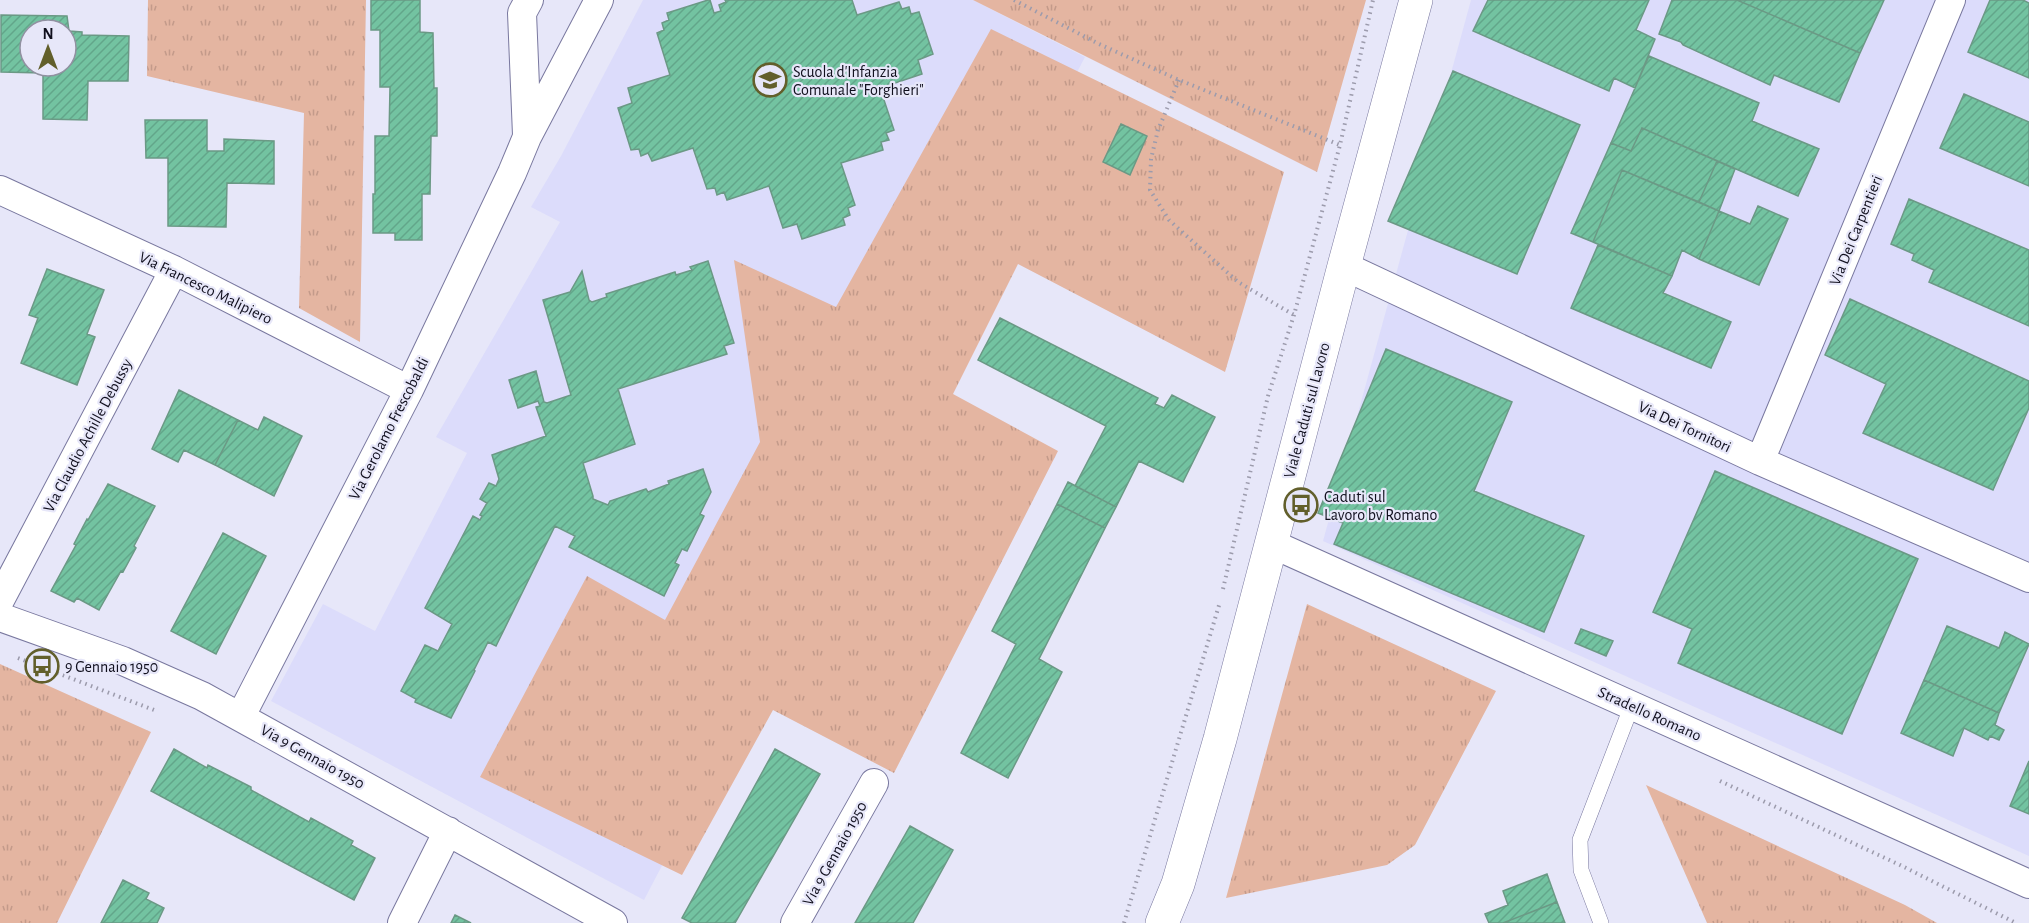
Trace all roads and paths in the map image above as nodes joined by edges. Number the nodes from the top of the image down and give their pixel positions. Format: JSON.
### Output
{"nodes":[{"id":1,"x":528,"y":0,"type":"edge"},
{"id":2,"x":600,"y":0,"type":"edge"},
{"id":3,"x":1014,"y":0,"type":"edge"},
{"id":4,"x":1373,"y":0,"type":"edge"},
{"id":5,"x":1416,"y":0,"type":"edge"},
{"id":6,"x":1951,"y":0,"type":"edge"},
{"id":7,"x":1179,"y":80,"type":"junction"},
{"id":8,"x":527,"y":137,"type":"junction"},
{"id":9,"x":1340,"y":145,"type":"junction"},
{"id":10,"x":0,"y":190,"type":"edge"},
{"id":11,"x":1344,"y":266,"type":"junction"},
{"id":12,"x":174,"y":270,"type":"junction"},
{"id":13,"x":1294,"y":315,"type":"junction"},
{"id":14,"x":409,"y":390,"type":"junction"},
{"id":15,"x":1760,"y":461,"type":"junction"},
{"id":16,"x":1270,"y":543,"type":"junction"},
{"id":17,"x":2029,"y":578,"type":"edge"},
{"id":18,"x":0,"y":600,"type":"edge"},
{"id":19,"x":0,"y":616,"type":"edge"},
{"id":20,"x":14,"y":656,"type":"dead end"},
{"id":21,"x":1632,"y":705,"type":"junction"},
{"id":22,"x":163,"y":713,"type":"dead end"},
{"id":23,"x":241,"y":716,"type":"junction"},
{"id":24,"x":874,"y":783,"type":"dead end"},
{"id":25,"x":448,"y":831,"type":"junction"},
{"id":26,"x":2029,"y":884,"type":"edge"},
{"id":27,"x":402,"y":923,"type":"edge"},
{"id":28,"x":613,"y":923,"type":"edge"},
{"id":29,"x":795,"y":923,"type":"edge"},
{"id":30,"x":1124,"y":923,"type":"edge"},
{"id":31,"x":1162,"y":923,"type":"edge"},
{"id":32,"x":1602,"y":923,"type":"edge"}],
"edges":[{"from":1,"to":8,"type":"street","name":"Via Gerolamo Frescobaldi"},
{"from":2,"to":8,"type":"street","name":"Via Gerolamo Frescobaldi"},
{"from":3,"to":7,"type":"path"},
{"from":4,"to":9,"type":"path"},
{"from":5,"to":11,"type":"street","name":"Viale Caduti sul Lavoro"},
{"from":6,"to":15,"type":"street","name":"Via Dei Carpentieri"},
{"from":7,"to":9,"type":"path"},
{"from":7,"to":13,"type":"path"},
{"from":8,"to":14,"type":"street","name":"Via Gerolamo Frescobaldi"},
{"from":9,"to":13,"type":"path"},
{"from":10,"to":12,"type":"street","name":"Via Francesco Malipiero"},
{"from":11,"to":15,"type":"street","name":"Via Dei Tornitori"},
{"from":11,"to":16,"type":"street","name":"Viale Caduti sul Lavoro"},
{"from":12,"to":14,"type":"street","name":"Via Francesco Malipiero"},
{"from":12,"to":18,"type":"street","name":"Via Claudio Achille Debussy"},
{"from":13,"to":30,"type":"path"},
{"from":14,"to":23,"type":"street","name":"Via Gerolamo Frescobaldi"},
{"from":15,"to":17,"type":"street","name":"Via Dei Tornitori"},
{"from":16,"to":21,"type":"street","name":"Stradello Romano"},
{"from":16,"to":31,"type":"street","name":"Viale Caduti sul Lavoro"},
{"from":19,"to":23,"type":"street","name":"Via 9 Gennaio 1950"},
{"from":20,"to":22,"type":"path"},
{"from":21,"to":26,"type":"street","name":"Stradello Romano"},
{"from":21,"to":32,"type":"lane"},
{"from":23,"to":25,"type":"street","name":"Via 9 Gennaio 1950"},
{"from":24,"to":29,"type":"street","name":"Via 9 Gennaio 1950"},
{"from":25,"to":27,"type":"street"},
{"from":25,"to":28,"type":"street","name":"Via 9 Gennaio 1950"}]}
